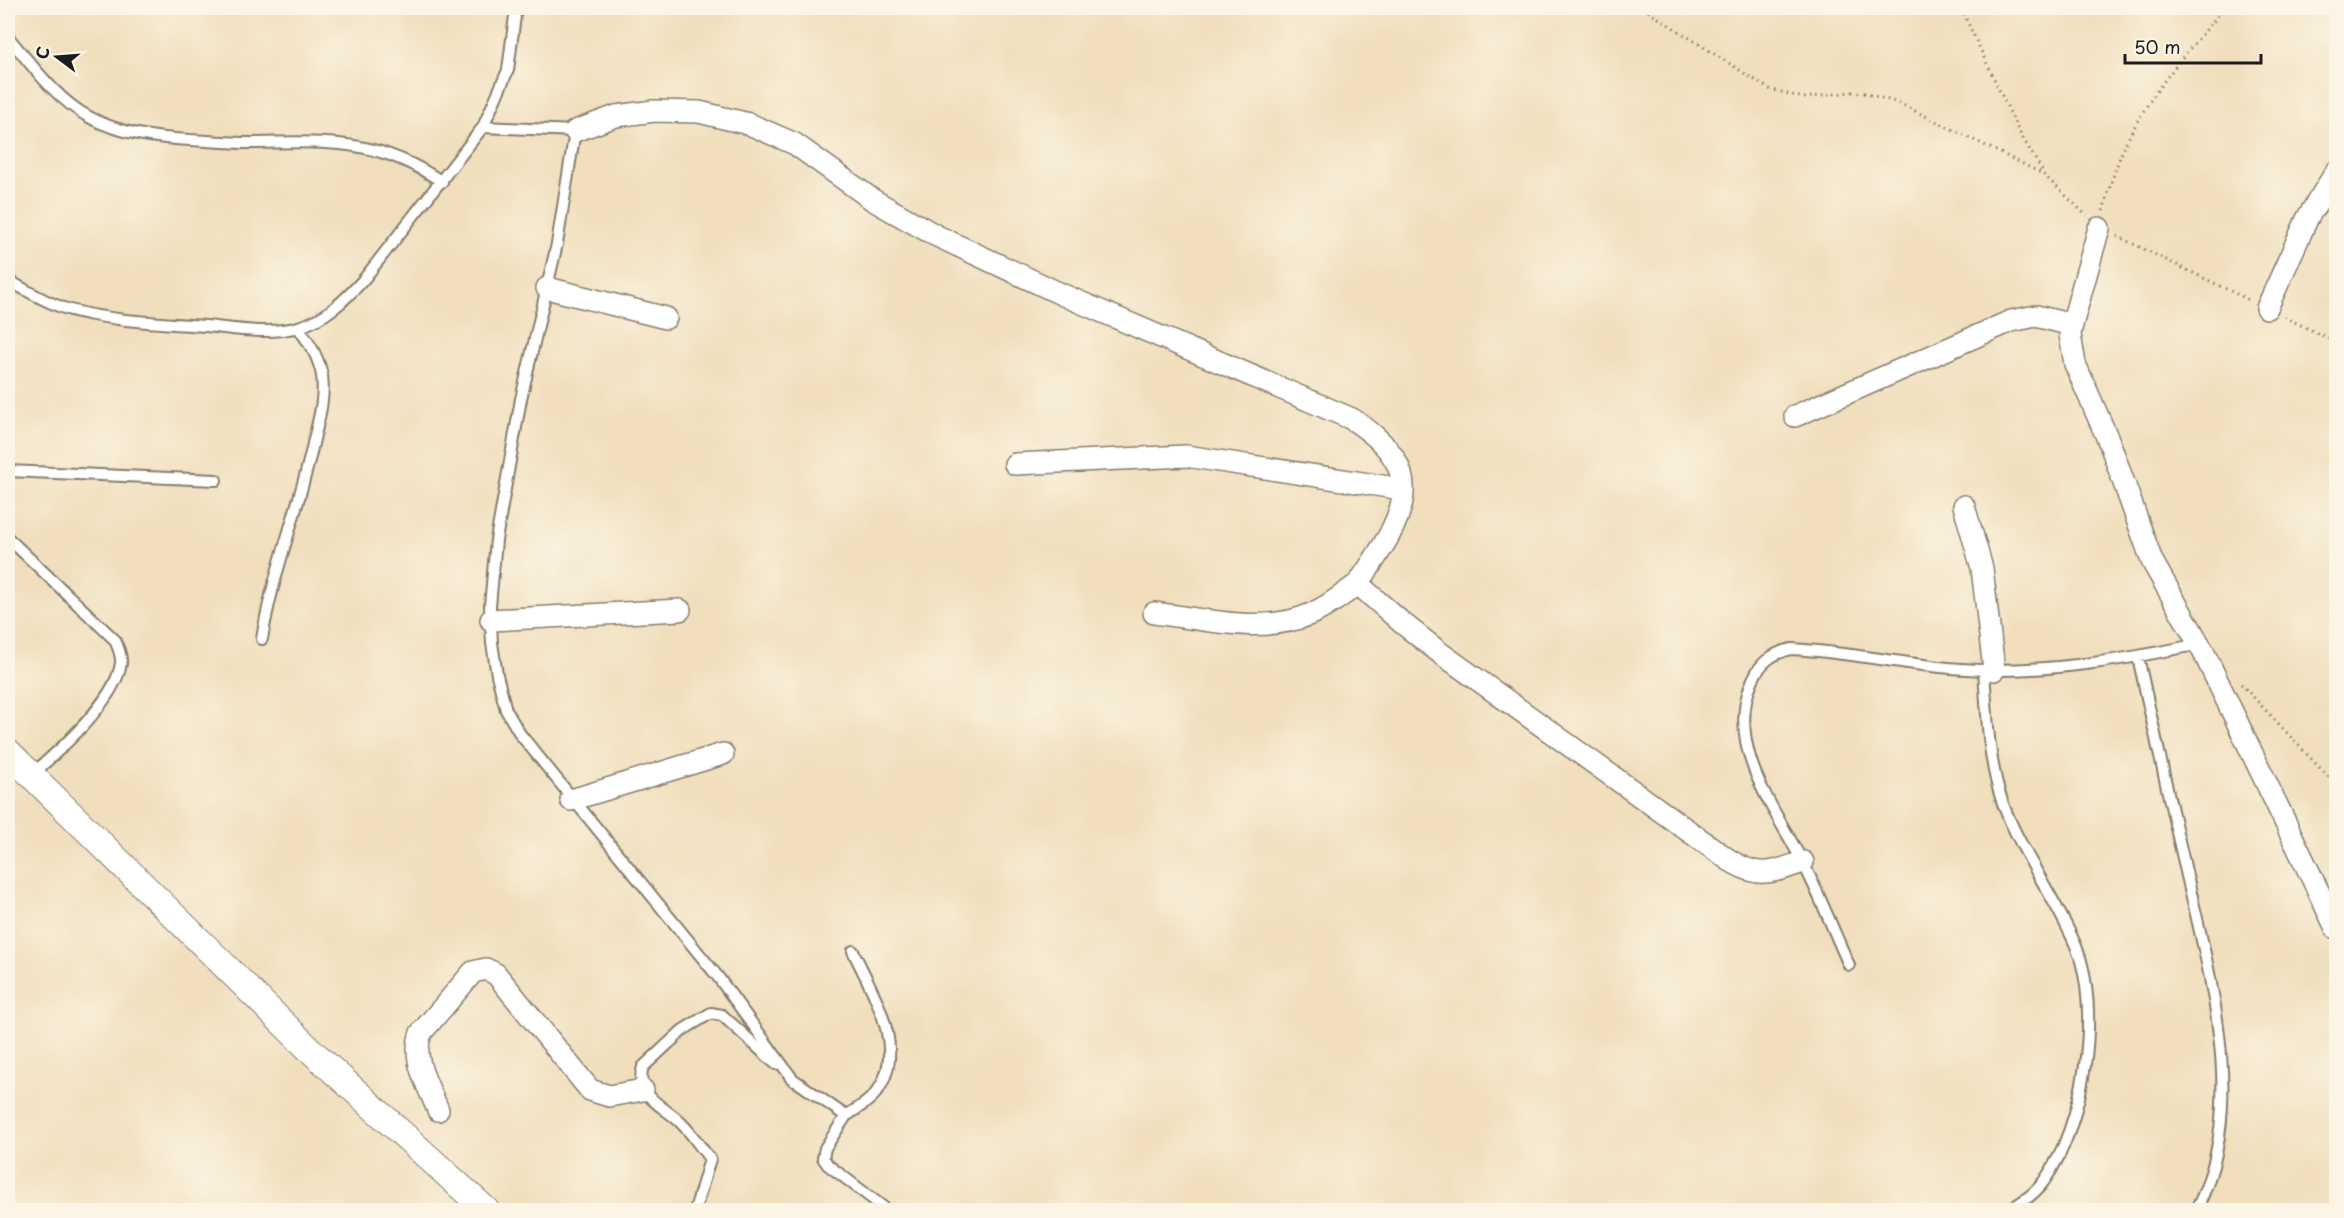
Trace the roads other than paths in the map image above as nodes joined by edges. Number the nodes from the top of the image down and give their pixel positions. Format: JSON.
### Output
{"nodes":[{"id":1,"x":516,"y":8,"type":"edge"},
{"id":2,"x":8,"y":38,"type":"edge"},
{"id":3,"x":483,"y":127,"type":"junction"},
{"id":4,"x":575,"y":131,"type":"junction"},
{"id":5,"x":2337,"y":172,"type":"edge"},
{"id":6,"x":442,"y":182,"type":"junction"},
{"id":7,"x":2099,"y":228,"type":"road end"},
{"id":8,"x":8,"y":280,"type":"edge"},
{"id":9,"x":547,"y":288,"type":"junction"},
{"id":10,"x":2267,"y":308,"type":"road end"},
{"id":11,"x":666,"y":318,"type":"dead end"},
{"id":12,"x":2072,"y":325,"type":"junction"},
{"id":13,"x":298,"y":327,"type":"junction"},
{"id":14,"x":1795,"y":416,"type":"dead end"},
{"id":15,"x":1015,"y":464,"type":"dead end"},
{"id":16,"x":8,"y":471,"type":"edge"},
{"id":17,"x":216,"y":480,"type":"dead end"},
{"id":18,"x":1402,"y":489,"type":"junction"},
{"id":19,"x":1964,"y":506,"type":"dead end"},
{"id":20,"x":8,"y":538,"type":"edge"},
{"id":21,"x":1358,"y":584,"type":"junction"},
{"id":22,"x":681,"y":610,"type":"dead end"},
{"id":23,"x":1154,"y":613,"type":"dead end"},
{"id":24,"x":491,"y":620,"type":"junction"},
{"id":25,"x":262,"y":639,"type":"dead end"},
{"id":26,"x":2199,"y":644,"type":"junction"},
{"id":27,"x":2138,"y":657,"type":"junction"},
{"id":28,"x":1989,"y":670,"type":"junction"},
{"id":29,"x":8,"y":752,"type":"edge"},
{"id":30,"x":723,"y":754,"type":"dead end"},
{"id":31,"x":32,"y":775,"type":"junction"},
{"id":32,"x":572,"y":800,"type":"junction"},
{"id":33,"x":1803,"y":862,"type":"junction"},
{"id":34,"x":2337,"y":927,"type":"edge"},
{"id":35,"x":853,"y":951,"type":"dead end"},
{"id":36,"x":1849,"y":965,"type":"dead end"},
{"id":37,"x":794,"y":1080,"type":"junction"},
{"id":38,"x":643,"y":1090,"type":"junction"},
{"id":39,"x":438,"y":1110,"type":"dead end"},
{"id":40,"x":846,"y":1116,"type":"junction"},
{"id":41,"x":486,"y":1210,"type":"edge"},
{"id":42,"x":695,"y":1210,"type":"edge"},
{"id":43,"x":887,"y":1210,"type":"edge"},
{"id":44,"x":2009,"y":1210,"type":"edge"},
{"id":45,"x":2196,"y":1210,"type":"edge"}],
"edges":[{"from":1,"to":3,"type":"lane"},
{"from":2,"to":6,"type":"lane"},
{"from":3,"to":4,"type":"lane"},
{"from":3,"to":6,"type":"lane"},
{"from":4,"to":9,"type":"lane"},
{"from":4,"to":18,"type":"street"},
{"from":5,"to":10,"type":"street"},
{"from":6,"to":13,"type":"lane"},
{"from":7,"to":12,"type":"street"},
{"from":8,"to":13,"type":"lane"},
{"from":9,"to":11,"type":"street"},
{"from":9,"to":24,"type":"lane"},
{"from":12,"to":14,"type":"street"},
{"from":12,"to":26,"type":"street"},
{"from":13,"to":25,"type":"lane"},
{"from":15,"to":18,"type":"street"},
{"from":16,"to":17,"type":"lane"},
{"from":18,"to":21,"type":"street"},
{"from":19,"to":28,"type":"street"},
{"from":20,"to":31,"type":"lane"},
{"from":21,"to":23,"type":"street"},
{"from":21,"to":33,"type":"street"},
{"from":22,"to":24,"type":"street"},
{"from":24,"to":32,"type":"lane"},
{"from":26,"to":27,"type":"lane"},
{"from":26,"to":34,"type":"street"},
{"from":27,"to":28,"type":"lane"},
{"from":27,"to":45,"type":"lane"},
{"from":28,"to":33,"type":"lane"},
{"from":28,"to":44,"type":"lane"},
{"from":29,"to":31,"type":"street"},
{"from":30,"to":32,"type":"street"},
{"from":31,"to":41,"type":"street"},
{"from":32,"to":37,"type":"lane"},
{"from":33,"to":36,"type":"lane"},
{"from":35,"to":40,"type":"lane"},
{"from":37,"to":38,"type":"lane"},
{"from":37,"to":40,"type":"lane"},
{"from":38,"to":39,"type":"street"},
{"from":38,"to":42,"type":"lane"},
{"from":40,"to":43,"type":"lane"}]}
